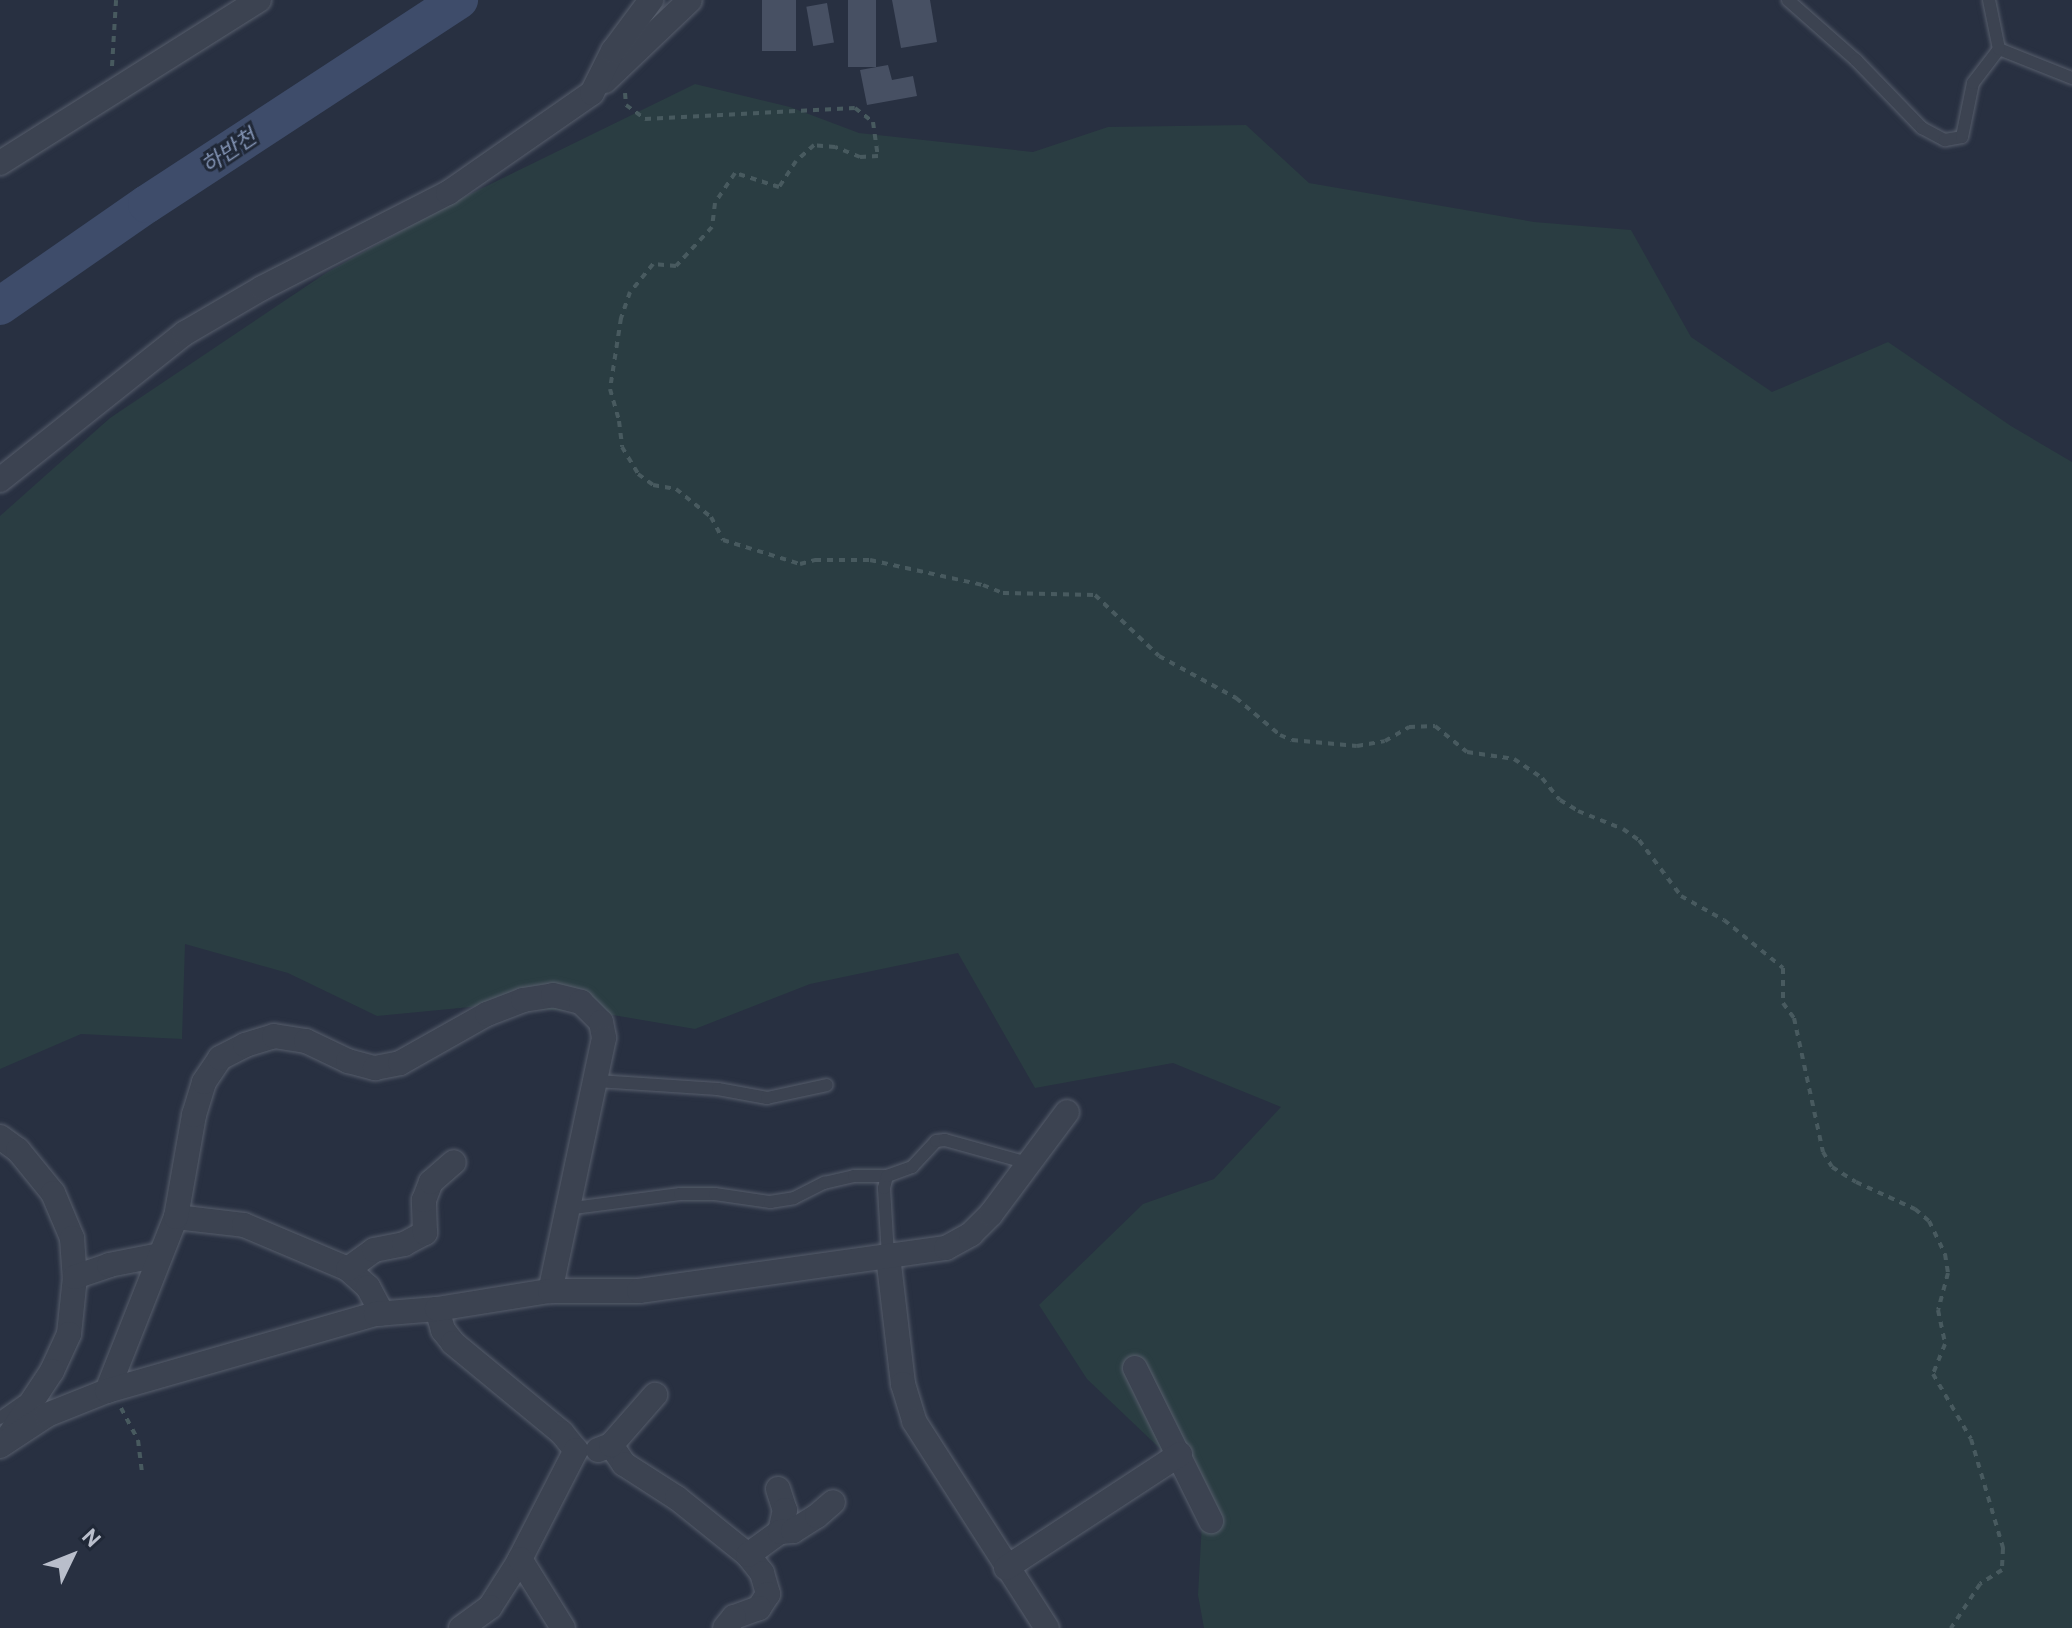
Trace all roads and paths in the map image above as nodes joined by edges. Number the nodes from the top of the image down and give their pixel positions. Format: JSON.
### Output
{"nodes":[{"id":1,"x":116,"y":0,"type":"edge"},
{"id":2,"x":240,"y":0,"type":"edge"},
{"id":3,"x":259,"y":0,"type":"edge"},
{"id":4,"x":651,"y":0,"type":"edge"},
{"id":5,"x":690,"y":0,"type":"edge"},
{"id":6,"x":1788,"y":0,"type":"edge"},
{"id":7,"x":1989,"y":0,"type":"edge"},
{"id":8,"x":223,"y":22,"type":"junction"},
{"id":9,"x":1999,"y":49,"type":"junction"},
{"id":10,"x":621,"y":66,"type":"junction"},
{"id":11,"x":2072,"y":78,"type":"edge"},
{"id":12,"x":111,"y":92,"type":"junction"},
{"id":13,"x":592,"y":93,"type":"junction"},
{"id":14,"x":0,"y":163,"type":"edge"},
{"id":15,"x":0,"y":480,"type":"edge"},
{"id":16,"x":597,"y":1081,"type":"junction"},
{"id":17,"x":827,"y":1085,"type":"dead end"},
{"id":18,"x":1067,"y":1112,"type":"dead end"},
{"id":19,"x":0,"y":1137,"type":"edge"},
{"id":20,"x":454,"y":1162,"type":"dead end"},
{"id":21,"x":1028,"y":1163,"type":"junction"},
{"id":22,"x":887,"y":1176,"type":"junction"},
{"id":23,"x":566,"y":1209,"type":"junction"},
{"id":24,"x":176,"y":1217,"type":"junction"},
{"id":25,"x":160,"y":1255,"type":"junction"},
{"id":26,"x":888,"y":1256,"type":"junction"},
{"id":27,"x":348,"y":1269,"type":"junction"},
{"id":28,"x":75,"y":1277,"type":"junction"},
{"id":29,"x":550,"y":1291,"type":"junction"},
{"id":30,"x":437,"y":1309,"type":"junction"},
{"id":31,"x":382,"y":1313,"type":"junction"},
{"id":32,"x":1135,"y":1368,"type":"dead end"},
{"id":33,"x":107,"y":1391,"type":"junction"},
{"id":34,"x":655,"y":1395,"type":"dead end"},
{"id":35,"x":3,"y":1435,"type":"edge"},
{"id":36,"x":611,"y":1445,"type":"junction"},
{"id":37,"x":576,"y":1450,"type":"junction"},
{"id":38,"x":1180,"y":1454,"type":"junction"},
{"id":39,"x":142,"y":1472,"type":"dead end"},
{"id":40,"x":778,"y":1489,"type":"dead end"},
{"id":41,"x":833,"y":1502,"type":"dead end"},
{"id":42,"x":1211,"y":1521,"type":"dead end"},
{"id":43,"x":780,"y":1532,"type":"junction"},
{"id":44,"x":748,"y":1555,"type":"junction"},
{"id":45,"x":520,"y":1559,"type":"junction"},
{"id":46,"x":1006,"y":1568,"type":"junction"},
{"id":47,"x":461,"y":1628,"type":"edge"},
{"id":48,"x":563,"y":1628,"type":"edge"},
{"id":49,"x":725,"y":1628,"type":"edge"},
{"id":50,"x":1047,"y":1628,"type":"edge"},
{"id":51,"x":1951,"y":1628,"type":"edge"}],
"edges":[{"from":1,"to":12,"type":"path"},
{"from":2,"to":8,"type":"street"},
{"from":3,"to":8,"type":"street"},
{"from":4,"to":13,"type":"street"},
{"from":5,"to":10,"type":"street"},
{"from":6,"to":9,"type":"lane"},
{"from":7,"to":9,"type":"lane"},
{"from":8,"to":12,"type":"street"},
{"from":9,"to":11,"type":"lane"},
{"from":10,"to":13,"type":"street"},
{"from":10,"to":51,"type":"path"},
{"from":12,"to":14,"type":"street"},
{"from":13,"to":15,"type":"street"},
{"from":16,"to":17,"type":"lane"},
{"from":16,"to":23,"type":"street"},
{"from":16,"to":24,"type":"street"},
{"from":18,"to":21,"type":"street"},
{"from":19,"to":28,"type":"street"},
{"from":20,"to":27,"type":"street"},
{"from":21,"to":22,"type":"lane"},
{"from":21,"to":26,"type":"street"},
{"from":22,"to":23,"type":"lane"},
{"from":22,"to":26,"type":"lane"},
{"from":23,"to":29,"type":"street"},
{"from":24,"to":25,"type":"street"},
{"from":24,"to":27,"type":"street"},
{"from":25,"to":28,"type":"street"},
{"from":25,"to":33,"type":"street"},
{"from":26,"to":29,"type":"street"},
{"from":26,"to":46,"type":"street"},
{"from":27,"to":31,"type":"street"},
{"from":28,"to":35,"type":"street"},
{"from":29,"to":30,"type":"street"},
{"from":30,"to":31,"type":"street"},
{"from":30,"to":37,"type":"street"},
{"from":31,"to":33,"type":"street"},
{"from":32,"to":38,"type":"street"},
{"from":33,"to":35,"type":"street"},
{"from":33,"to":39,"type":"path"},
{"from":34,"to":36,"type":"street"},
{"from":36,"to":37,"type":"street"},
{"from":36,"to":44,"type":"street"},
{"from":37,"to":45,"type":"street"},
{"from":38,"to":42,"type":"street"},
{"from":38,"to":46,"type":"street"},
{"from":40,"to":43,"type":"street"},
{"from":41,"to":43,"type":"street"},
{"from":43,"to":44,"type":"street"},
{"from":44,"to":49,"type":"street"},
{"from":45,"to":47,"type":"street"},
{"from":45,"to":48,"type":"street"},
{"from":46,"to":50,"type":"street"}]}
